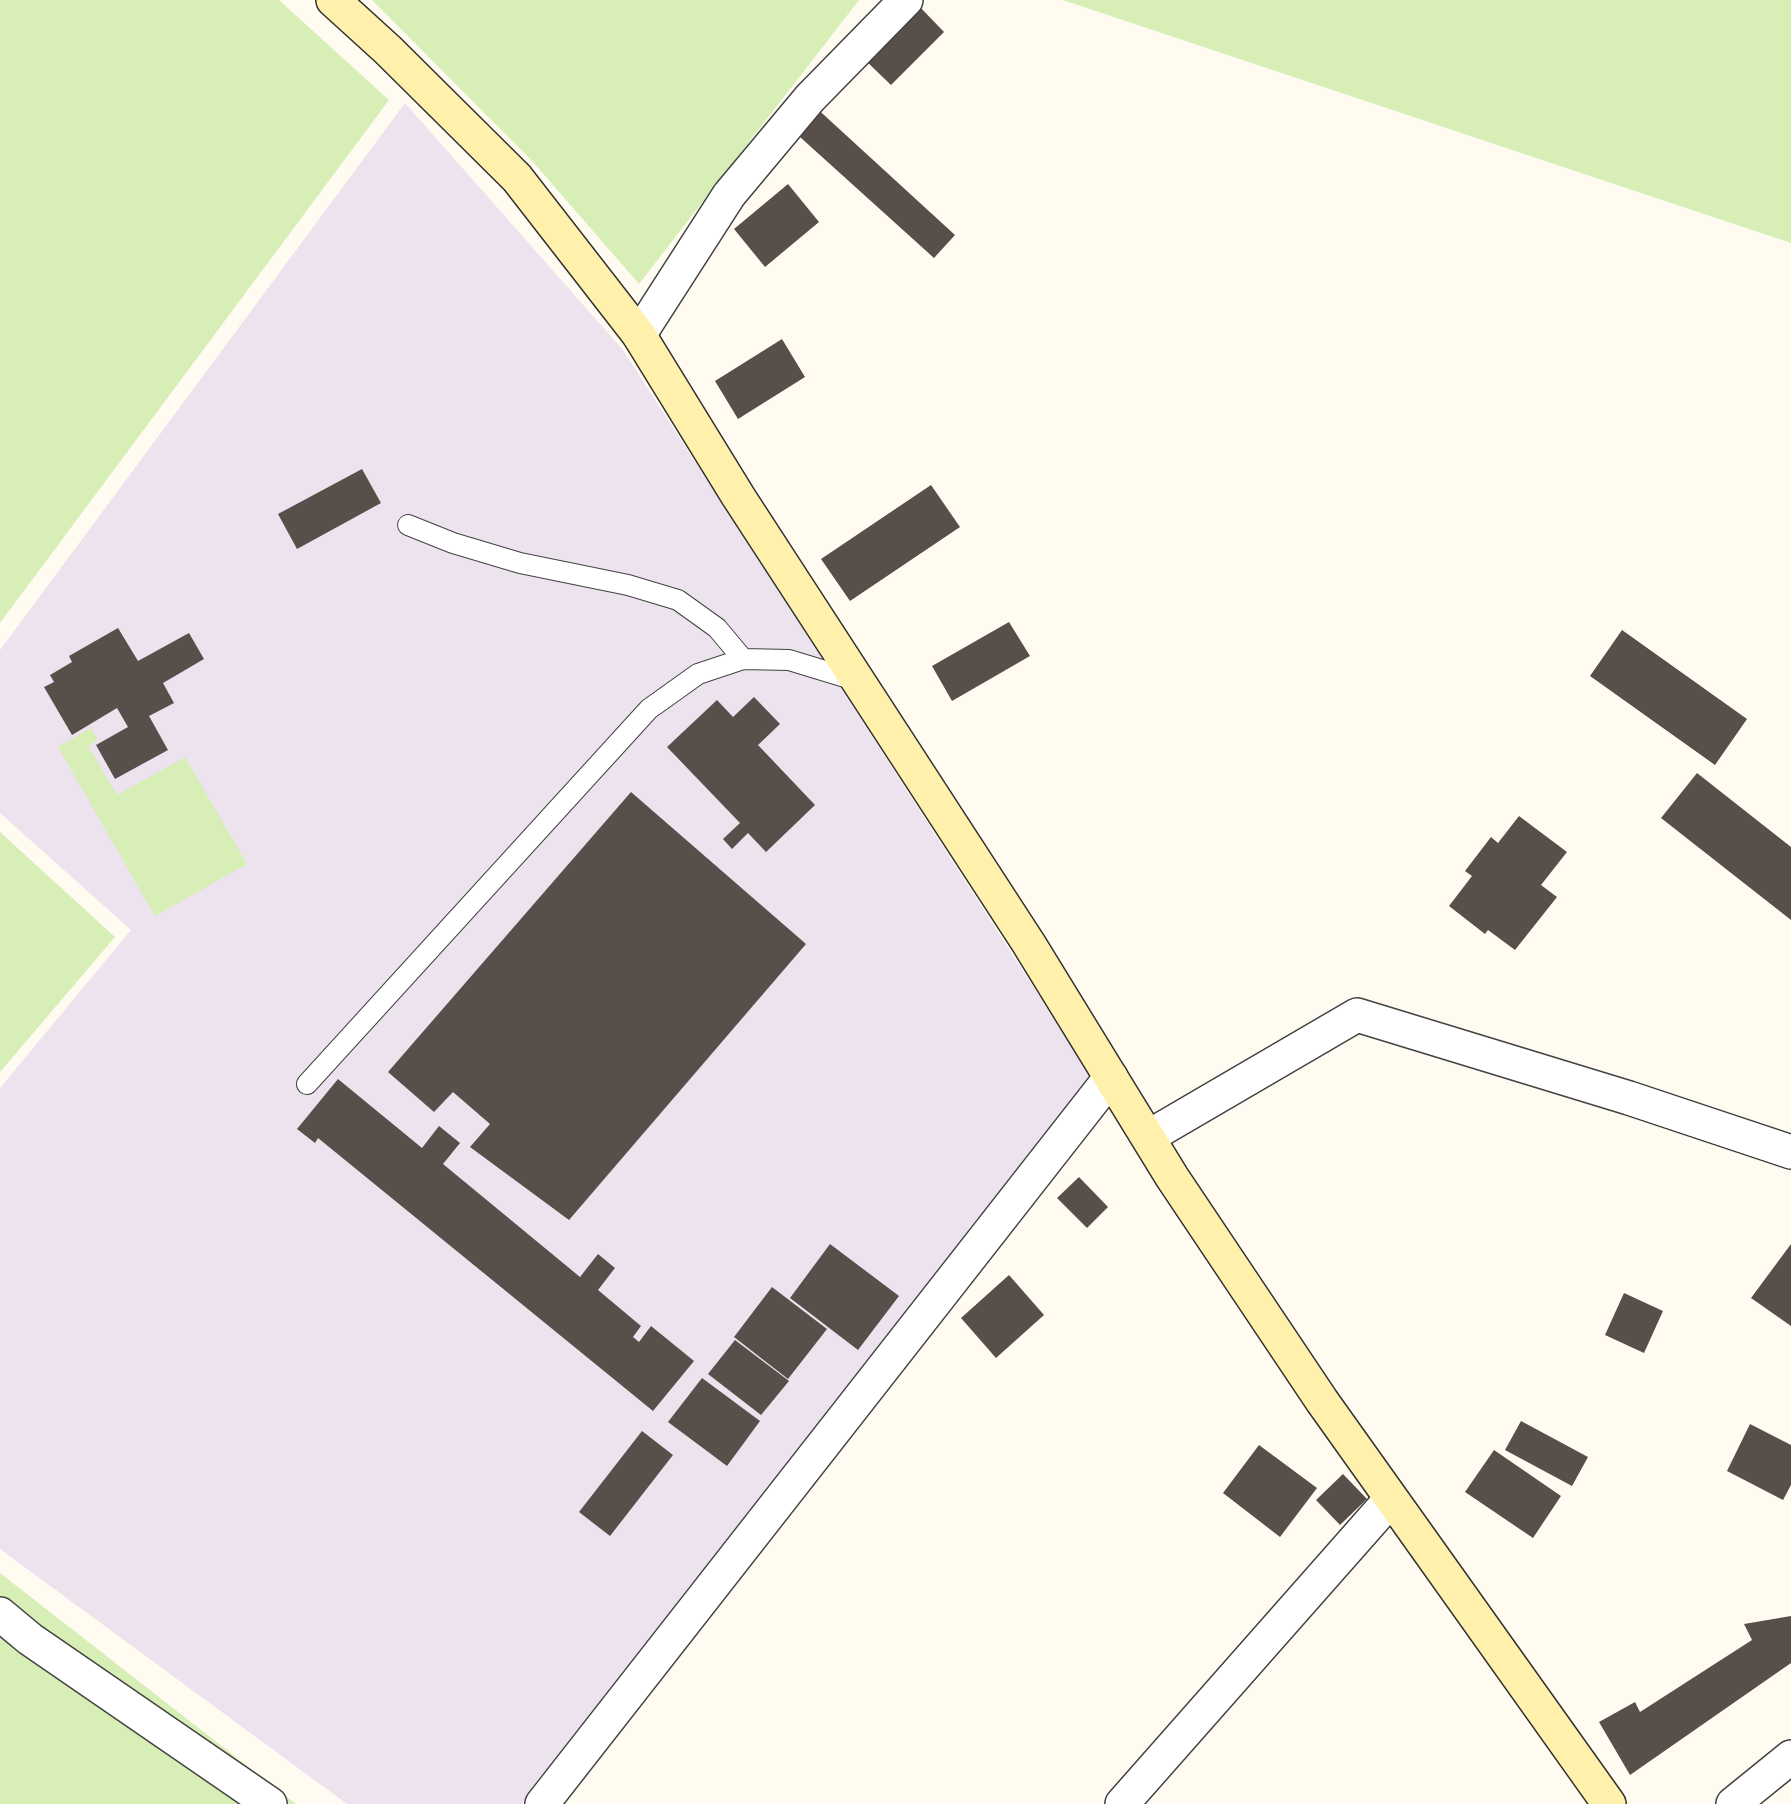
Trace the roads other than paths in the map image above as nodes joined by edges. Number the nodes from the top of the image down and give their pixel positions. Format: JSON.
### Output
{"nodes":[{"id":1,"x":333,"y":0,"type":"edge"},
{"id":2,"x":906,"y":0,"type":"edge"},
{"id":3,"x":639,"y":335,"type":"junction"},
{"id":4,"x":408,"y":525,"type":"dead end"},
{"id":5,"x":743,"y":659,"type":"junction"},
{"id":6,"x":858,"y":681,"type":"junction"},
{"id":7,"x":1111,"y":1077,"type":"junction"},
{"id":8,"x":307,"y":1084,"type":"dead end"},
{"id":9,"x":1148,"y":1137,"type":"junction"},
{"id":10,"x":1791,"y":1152,"type":"edge"},
{"id":11,"x":1391,"y":1499,"type":"junction"},
{"id":12,"x":0,"y":1614,"type":"edge"},
{"id":13,"x":1791,"y":1757,"type":"edge"},
{"id":14,"x":270,"y":1804,"type":"edge"},
{"id":15,"x":542,"y":1804,"type":"edge"},
{"id":16,"x":1122,"y":1804,"type":"edge"},
{"id":17,"x":1609,"y":1804,"type":"edge"},
{"id":18,"x":1733,"y":1804,"type":"edge"}],
"edges":[{"from":1,"to":3,"type":"street"},
{"from":2,"to":3,"type":"street"},
{"from":3,"to":6,"type":"street"},
{"from":4,"to":5,"type":"lane"},
{"from":5,"to":6,"type":"lane"},
{"from":5,"to":8,"type":"lane"},
{"from":6,"to":7,"type":"street"},
{"from":7,"to":9,"type":"street"},
{"from":7,"to":15,"type":"street"},
{"from":9,"to":10,"type":"street"},
{"from":9,"to":11,"type":"street"},
{"from":11,"to":16,"type":"street"},
{"from":11,"to":17,"type":"street"},
{"from":12,"to":14,"type":"street"},
{"from":13,"to":18,"type":"street"}]}
